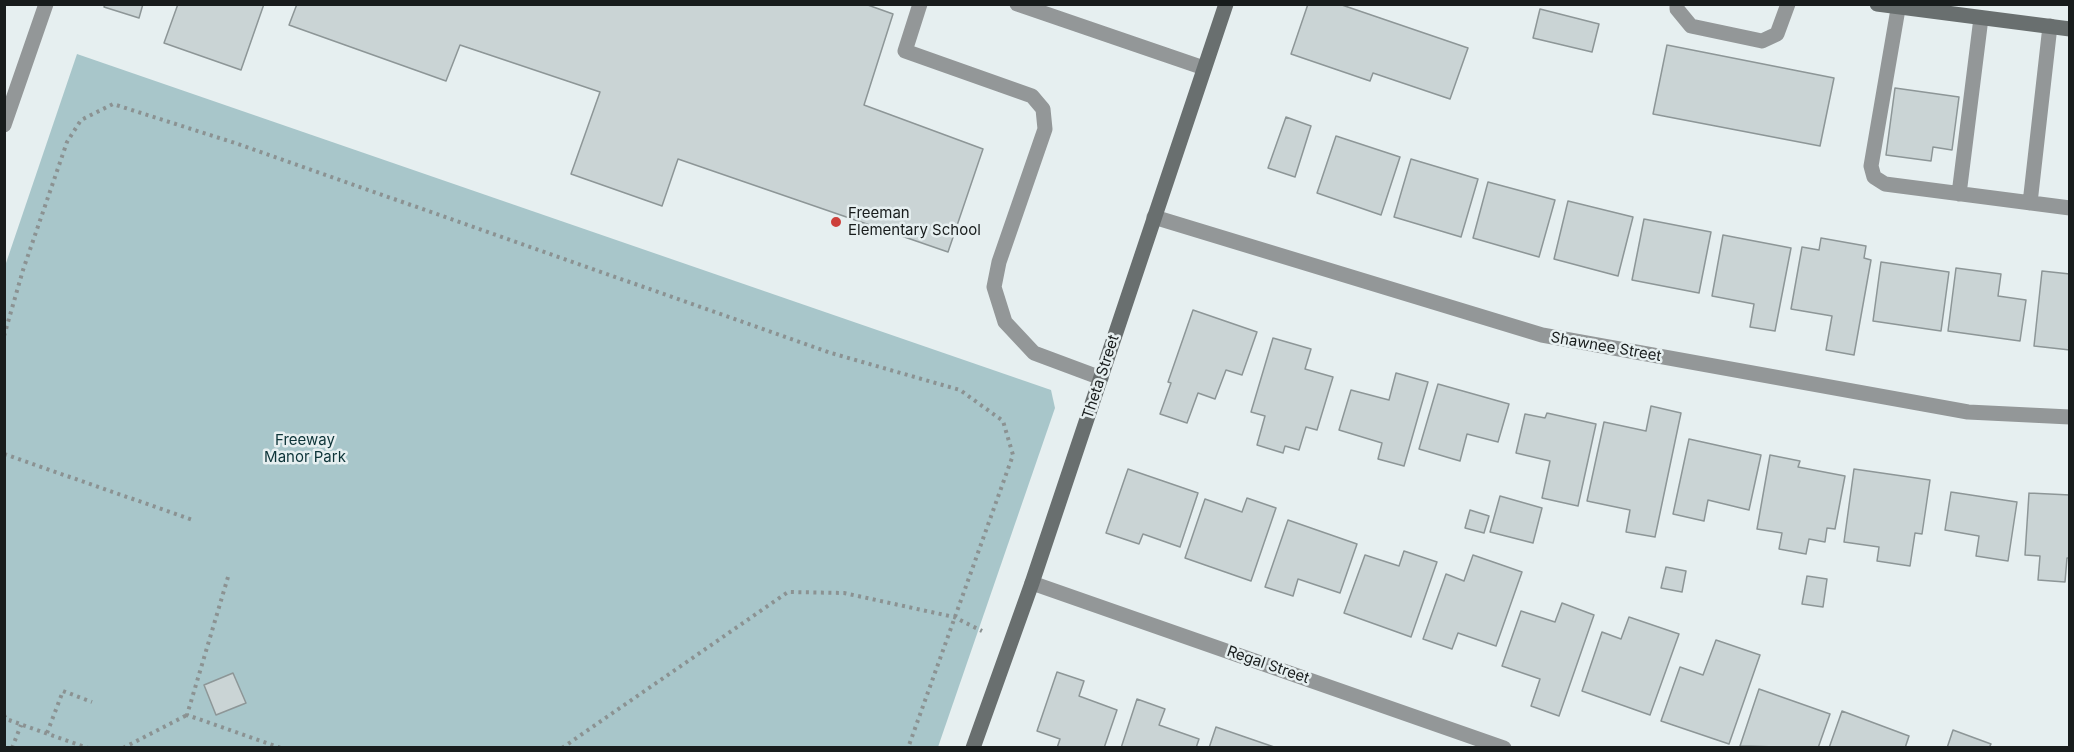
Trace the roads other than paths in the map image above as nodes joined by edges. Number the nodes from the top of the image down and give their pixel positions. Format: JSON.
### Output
{"nodes":[{"id":1,"x":46,"y":4,"type":"edge"},
{"id":2,"x":920,"y":4,"type":"edge"},
{"id":3,"x":1017,"y":4,"type":"edge"},
{"id":4,"x":1226,"y":4,"type":"edge"},
{"id":5,"x":1677,"y":4,"type":"edge"},
{"id":6,"x":1788,"y":4,"type":"edge"},
{"id":7,"x":1877,"y":4,"type":"edge"},
{"id":8,"x":1898,"y":9,"type":"junction"},
{"id":9,"x":1981,"y":18,"type":"junction"},
{"id":10,"x":2050,"y":26,"type":"junction"},
{"id":11,"x":2070,"y":28,"type":"edge"},
{"id":12,"x":1204,"y":68,"type":"junction"},
{"id":13,"x":4,"y":125,"type":"edge"},
{"id":14,"x":1959,"y":194,"type":"junction"},
{"id":15,"x":2030,"y":203,"type":"junction"},
{"id":16,"x":2070,"y":208,"type":"edge"},
{"id":17,"x":1154,"y":217,"type":"junction"},
{"id":18,"x":1101,"y":378,"type":"junction"},
{"id":19,"x":2070,"y":417,"type":"edge"},
{"id":20,"x":1032,"y":583,"type":"junction"},
{"id":21,"x":973,"y":747,"type":"edge"},
{"id":22,"x":1504,"y":747,"type":"edge"}],
"edges":[{"from":1,"to":13,"type":"street"},
{"from":2,"to":18,"type":"street"},
{"from":3,"to":12,"type":"street"},
{"from":4,"to":12,"type":"street","name":"Theta Street"},
{"from":5,"to":6,"type":"street"},
{"from":7,"to":8,"type":"street"},
{"from":8,"to":9,"type":"street"},
{"from":8,"to":14,"type":"street"},
{"from":9,"to":10,"type":"street"},
{"from":9,"to":14,"type":"street"},
{"from":10,"to":11,"type":"street"},
{"from":10,"to":15,"type":"street"},
{"from":12,"to":17,"type":"street","name":"Theta Street"},
{"from":14,"to":15,"type":"street"},
{"from":15,"to":16,"type":"street"},
{"from":17,"to":18,"type":"street","name":"Theta Street"},
{"from":17,"to":19,"type":"street","name":"Shawnee Street"},
{"from":18,"to":20,"type":"street","name":"Theta Street"},
{"from":20,"to":21,"type":"street","name":"Theta Street"},
{"from":20,"to":22,"type":"street","name":"Regal Street"}]}
